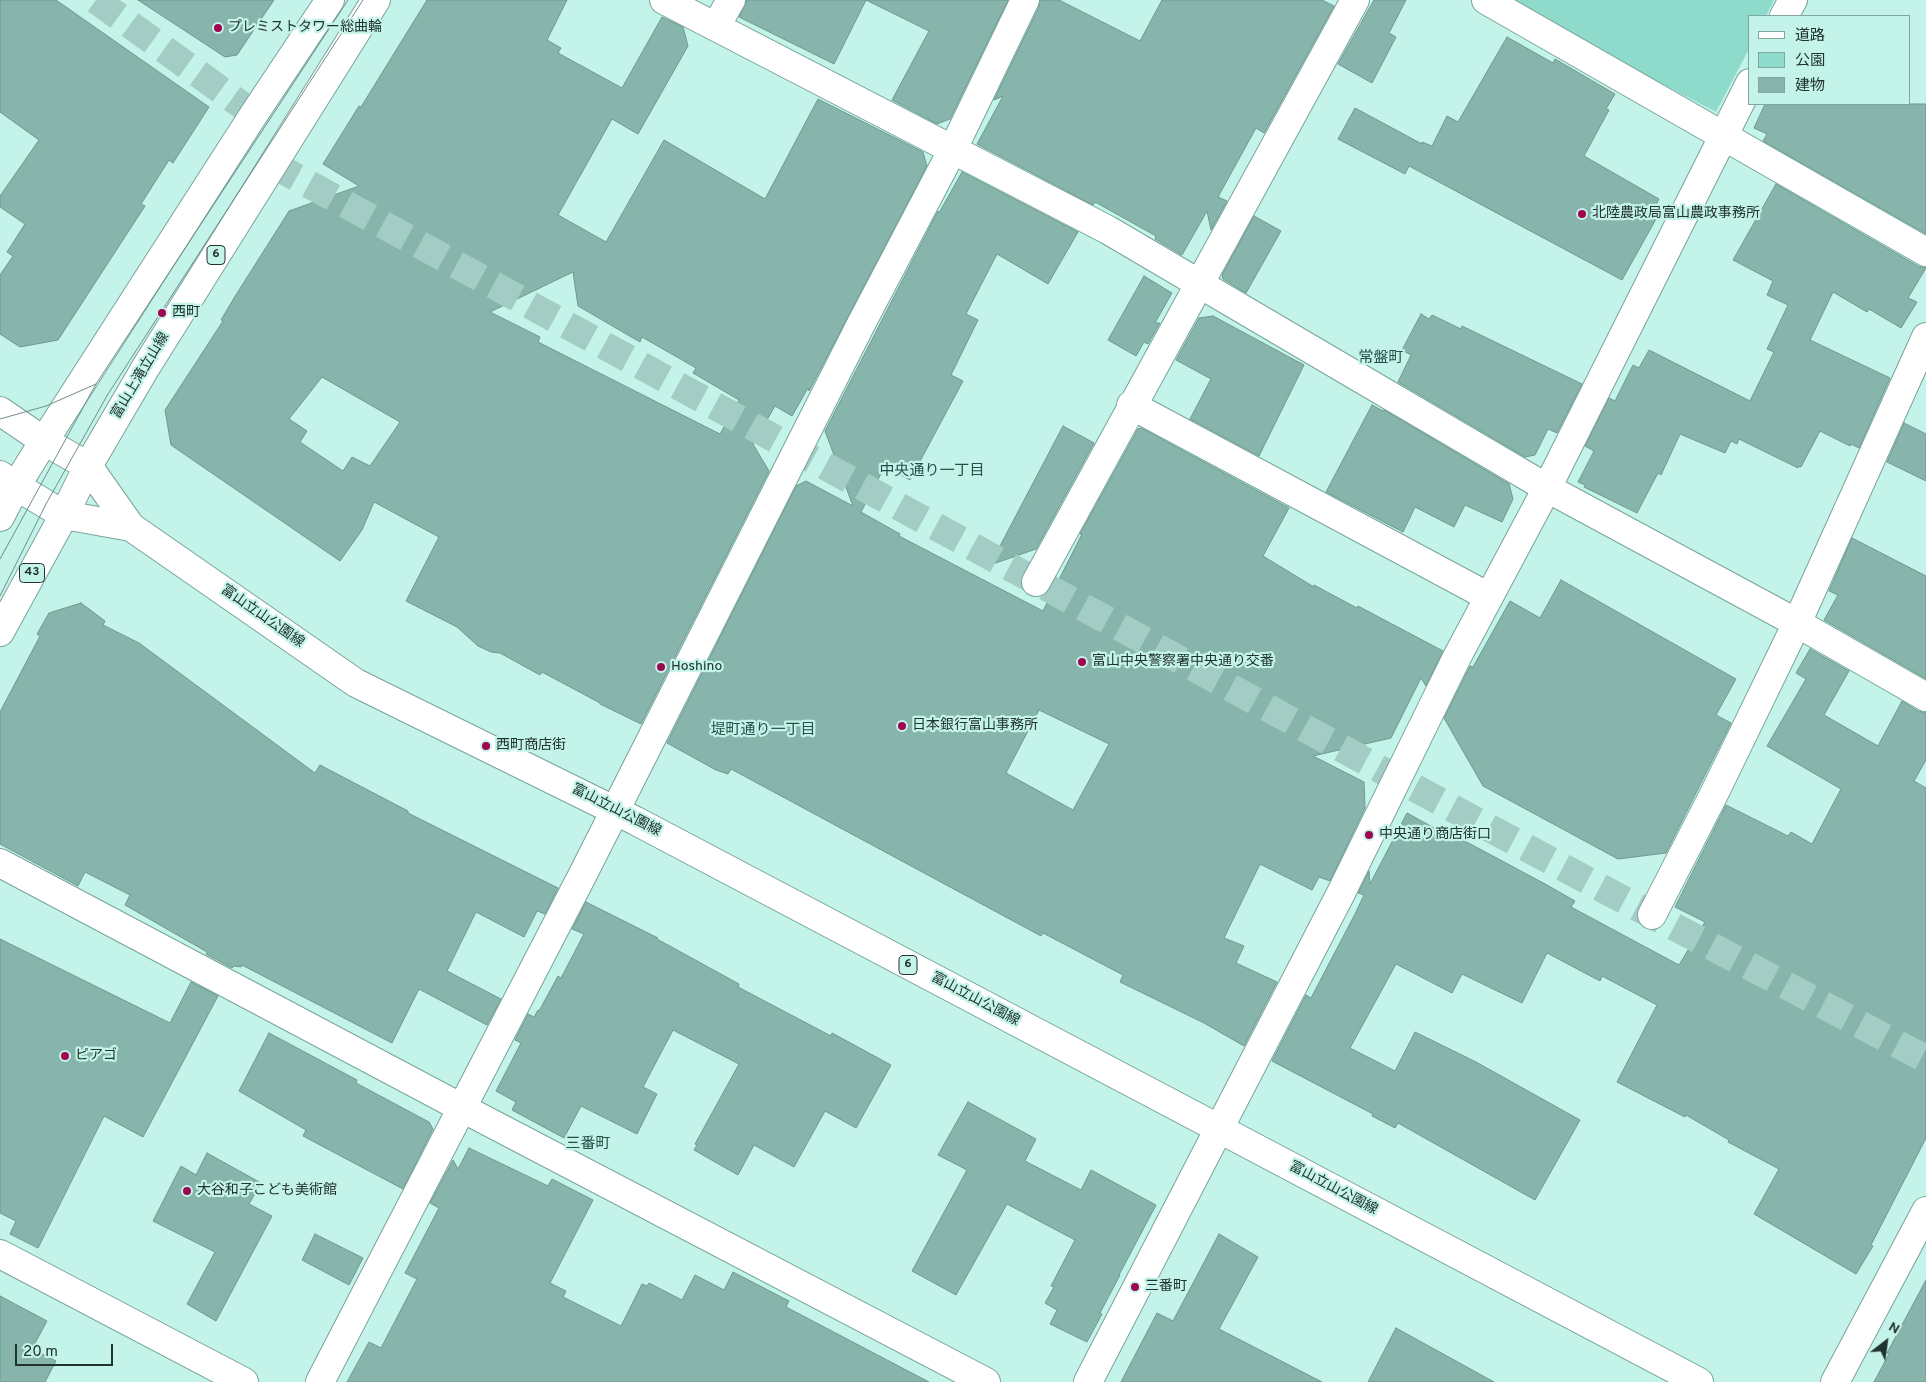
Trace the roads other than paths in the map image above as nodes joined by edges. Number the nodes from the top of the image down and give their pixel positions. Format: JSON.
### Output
{"nodes":[{"id":1,"x":330,"y":0,"type":"edge"},
{"id":2,"x":376,"y":0,"type":"edge"},
{"id":3,"x":664,"y":0,"type":"edge"},
{"id":4,"x":731,"y":0,"type":"edge"},
{"id":5,"x":1025,"y":0,"type":"edge"},
{"id":6,"x":1355,"y":0,"type":"edge"},
{"id":7,"x":1486,"y":0,"type":"edge"},
{"id":8,"x":1793,"y":0,"type":"edge"},
{"id":9,"x":1785,"y":15,"type":"edge"},
{"id":10,"x":716,"y":26,"type":"junction"},
{"id":11,"x":1748,"y":87,"type":"edge"},
{"id":12,"x":1723,"y":135,"type":"junction"},
{"id":13,"x":953,"y":148,"type":"junction"},
{"id":14,"x":1926,"y":252,"type":"edge"},
{"id":15,"x":1200,"y":285,"type":"junction"},
{"id":16,"x":1926,"y":337,"type":"edge"},
{"id":17,"x":1131,"y":405,"type":"junction"},
{"id":18,"x":0,"y":411,"type":"edge"},
{"id":19,"x":44,"y":441,"type":"junction"},
{"id":20,"x":88,"y":466,"type":"junction"},
{"id":21,"x":8,"y":480,"type":"edge"},
{"id":22,"x":1547,"y":488,"type":"junction"},
{"id":23,"x":64,"y":515,"type":"junction"},
{"id":24,"x":0,"y":517,"type":"edge"},
{"id":25,"x":131,"y":527,"type":"junction"},
{"id":26,"x":1036,"y":582,"type":"dead end"},
{"id":27,"x":1489,"y":597,"type":"junction"},
{"id":28,"x":1797,"y":623,"type":"junction"},
{"id":29,"x":0,"y":632,"type":"edge"},
{"id":30,"x":1926,"y":697,"type":"edge"},
{"id":31,"x":615,"y":810,"type":"junction"},
{"id":32,"x":0,"y":863,"type":"edge"},
{"id":33,"x":1652,"y":915,"type":"dead end"},
{"id":34,"x":462,"y":1108,"type":"junction"},
{"id":35,"x":1219,"y":1129,"type":"junction"},
{"id":36,"x":1926,"y":1212,"type":"edge"},
{"id":37,"x":0,"y":1254,"type":"edge"},
{"id":38,"x":244,"y":1382,"type":"edge"},
{"id":39,"x":320,"y":1382,"type":"edge"},
{"id":40,"x":986,"y":1382,"type":"edge"},
{"id":41,"x":1088,"y":1382,"type":"edge"},
{"id":42,"x":1699,"y":1382,"type":"edge"},
{"id":43,"x":1835,"y":1382,"type":"edge"}],
"edges":[{"from":1,"to":19,"type":"street"},
{"from":2,"to":20,"type":"street","name":"富山上滝立山線","number":"6"},
{"from":3,"to":10,"type":"street"},
{"from":4,"to":10,"type":"street"},
{"from":5,"to":13,"type":"street"},
{"from":6,"to":15,"type":"street"},
{"from":7,"to":12,"type":"street"},
{"from":8,"to":9,"type":"street"},
{"from":10,"to":13,"type":"street"},
{"from":11,"to":12,"type":"street"},
{"from":12,"to":14,"type":"street"},
{"from":12,"to":22,"type":"street"},
{"from":13,"to":15,"type":"street"},
{"from":13,"to":31,"type":"street"},
{"from":15,"to":17,"type":"street"},
{"from":15,"to":22,"type":"street"},
{"from":16,"to":28,"type":"street"},
{"from":17,"to":26,"type":"street"},
{"from":17,"to":27,"type":"street"},
{"from":18,"to":19,"type":"street","name":"富山立山公園線"},
{"from":19,"to":20,"type":"street","name":"富山立山公園線","number":"6"},
{"from":19,"to":21,"type":"street"},
{"from":20,"to":23,"type":"street","name":"富山上滝立山線","number":"6"},
{"from":20,"to":25,"type":"street","name":"富山立山公園線","number":"6"},
{"from":21,"to":23,"type":"street","name":"富山立山公園線","number":"6"},
{"from":21,"to":24,"type":"street"},
{"from":22,"to":27,"type":"street"},
{"from":22,"to":28,"type":"street"},
{"from":23,"to":25,"type":"street","name":"富山立山公園線","number":"6"},
{"from":23,"to":29,"type":"street","name":"富山上滝立山線","number":"43"},
{"from":25,"to":31,"type":"street","name":"富山立山公園線","number":"6"},
{"from":27,"to":35,"type":"street"},
{"from":28,"to":30,"type":"street"},
{"from":28,"to":33,"type":"street"},
{"from":31,"to":34,"type":"street"},
{"from":31,"to":35,"type":"street","name":"富山立山公園線","number":"6"},
{"from":32,"to":34,"type":"street"},
{"from":34,"to":39,"type":"street"},
{"from":34,"to":40,"type":"street"},
{"from":35,"to":41,"type":"street"},
{"from":35,"to":42,"type":"street","name":"富山立山公園線","number":"6"},
{"from":36,"to":43,"type":"street"},
{"from":37,"to":38,"type":"street"}]}
